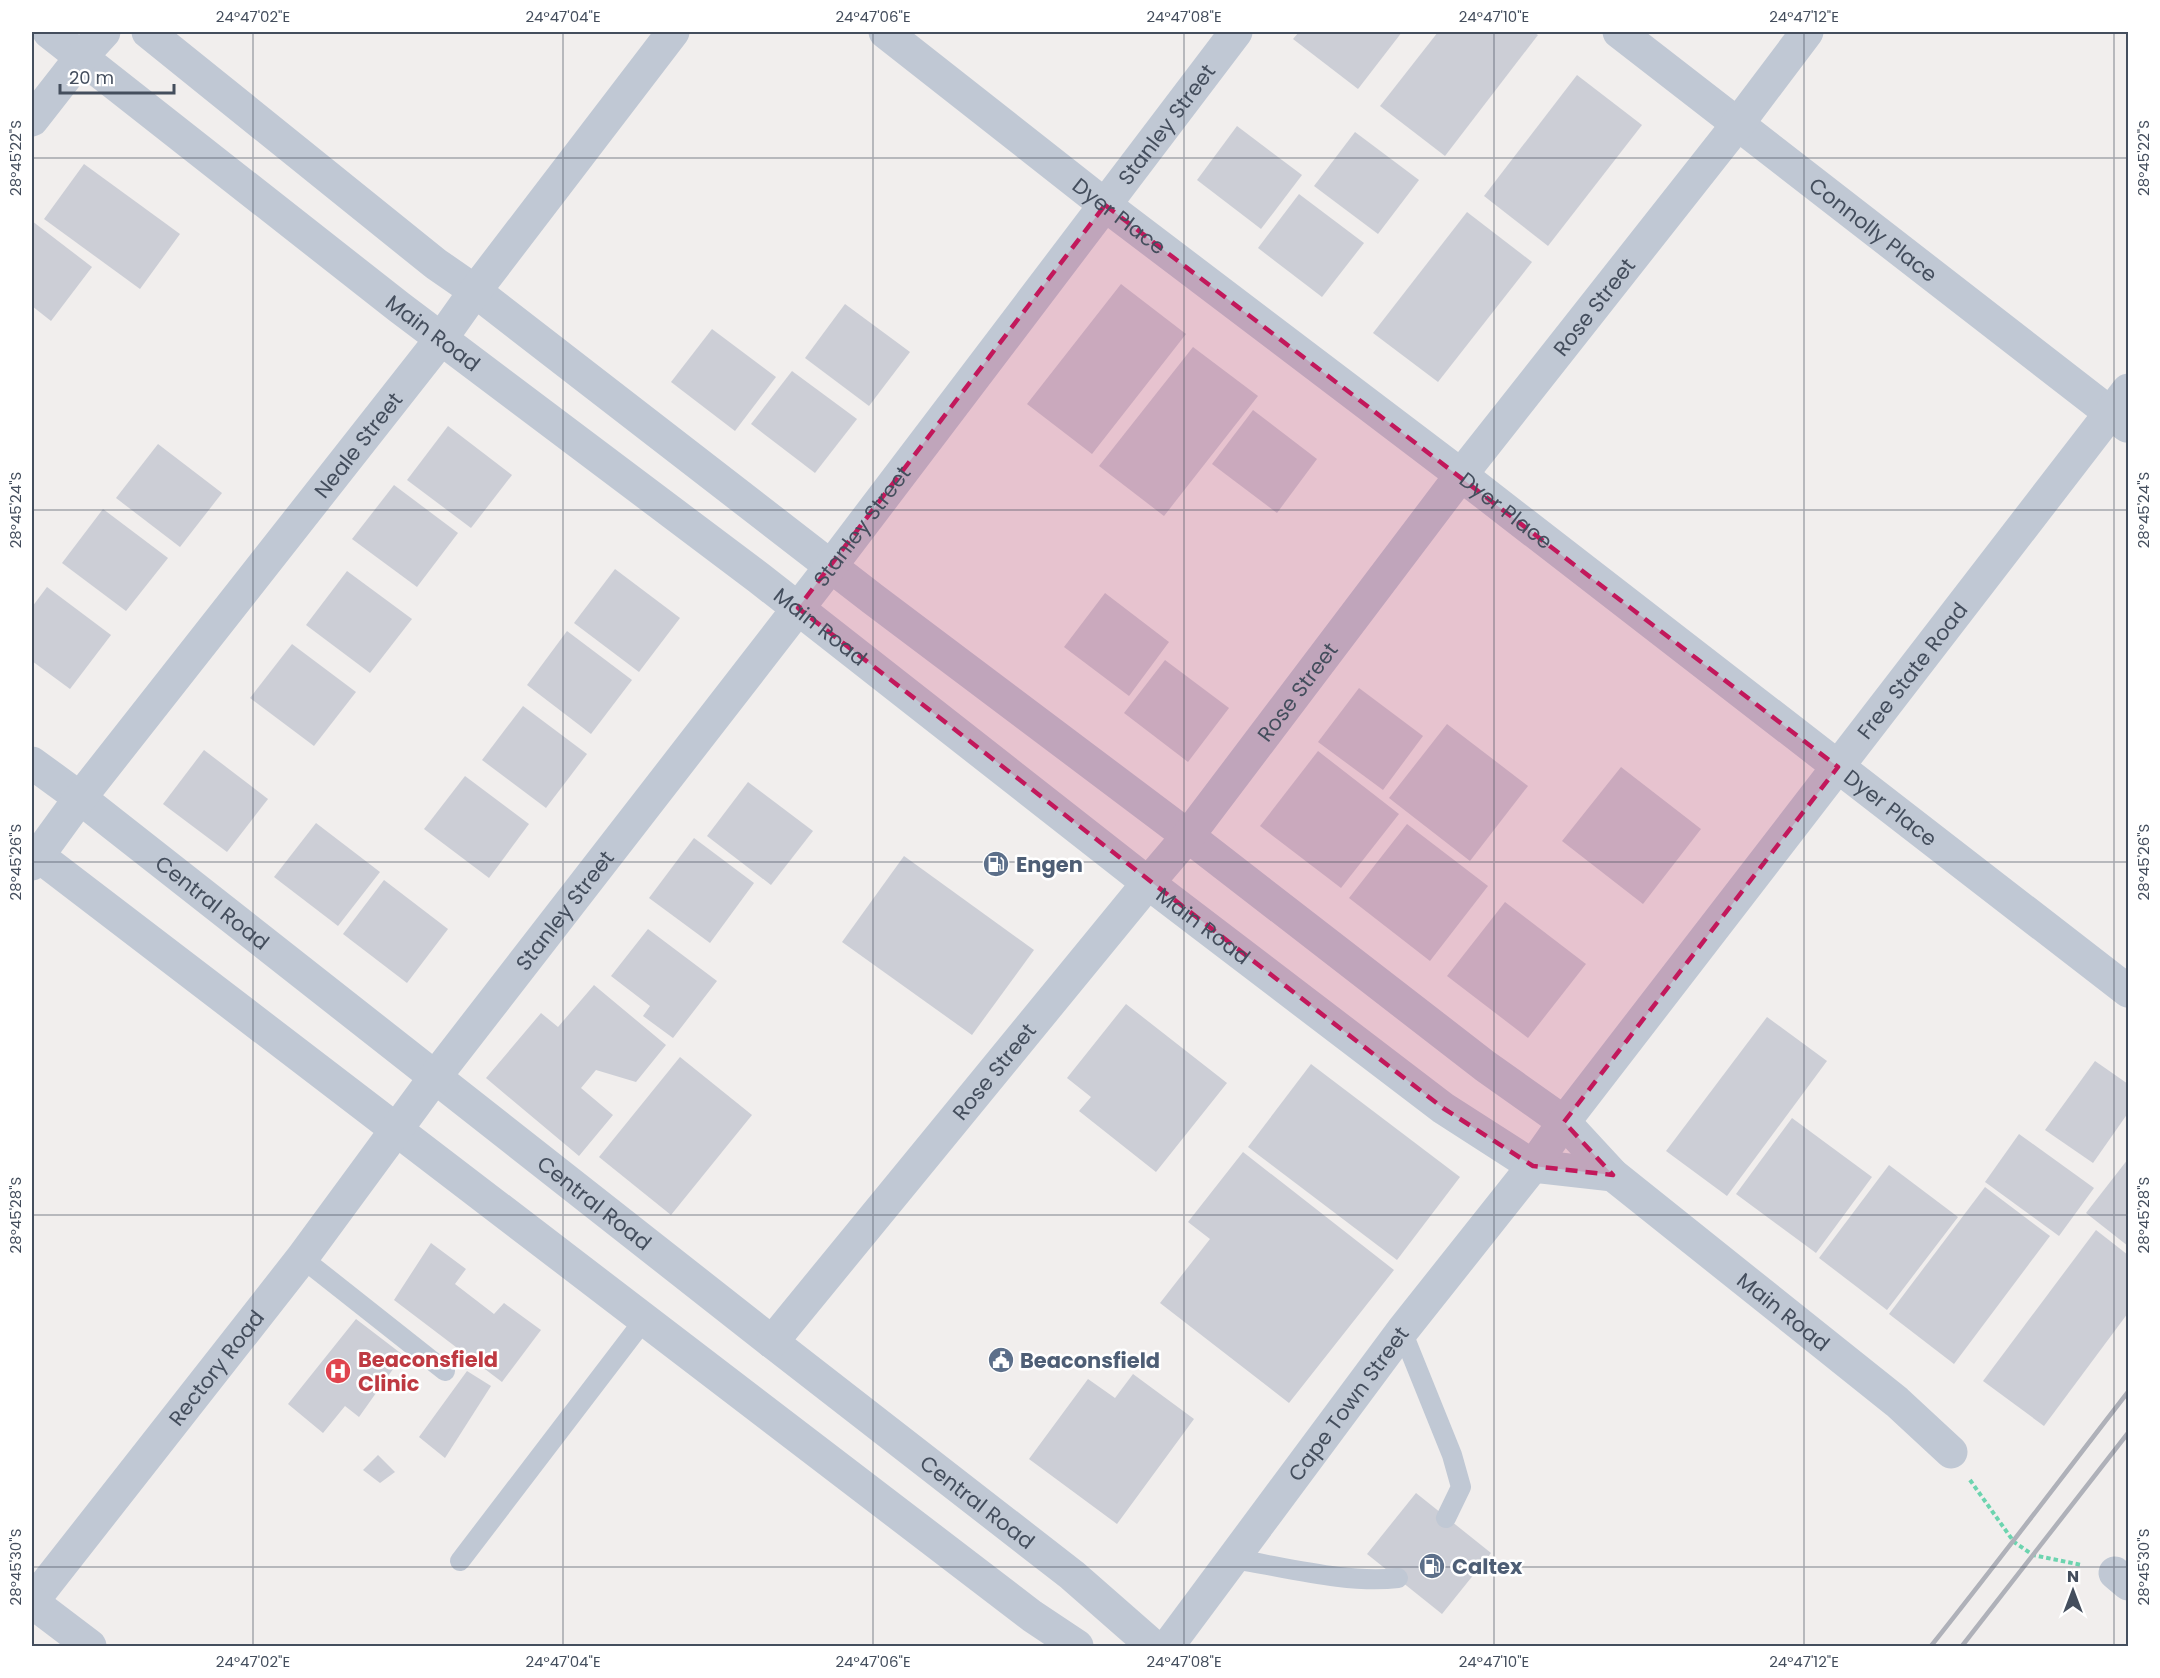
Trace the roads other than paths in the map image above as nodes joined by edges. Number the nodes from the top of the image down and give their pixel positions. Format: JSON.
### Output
{"nodes":[{"id":1,"x":49,"y":32,"type":"edge"},
{"id":2,"x":104,"y":32,"type":"edge"},
{"id":3,"x":148,"y":32,"type":"edge"},
{"id":4,"x":673,"y":32,"type":"edge"},
{"id":5,"x":885,"y":32,"type":"edge"},
{"id":6,"x":1236,"y":32,"type":"edge"},
{"id":7,"x":1618,"y":32,"type":"edge"},
{"id":8,"x":1807,"y":32,"type":"edge"},
{"id":9,"x":82,"y":56,"type":"junction"},
{"id":10,"x":32,"y":120,"type":"edge"},
{"id":11,"x":1737,"y":125,"type":"junction"},
{"id":12,"x":1105,"y":205,"type":"junction"},
{"id":13,"x":475,"y":291,"type":"junction"},
{"id":14,"x":441,"y":339,"type":"junction"},
{"id":15,"x":2123,"y":410,"type":"edge"},
{"id":16,"x":1461,"y":475,"type":"junction"},
{"id":17,"x":831,"y":566,"type":"junction"},
{"id":18,"x":798,"y":608,"type":"junction"},
{"id":19,"x":32,"y":763,"type":"edge"},
{"id":20,"x":1838,"y":767,"type":"junction"},
{"id":21,"x":80,"y":798,"type":"junction"},
{"id":22,"x":1188,"y":836,"type":"junction"},
{"id":23,"x":34,"y":857,"type":"edge"},
{"id":24,"x":1148,"y":883,"type":"junction"},
{"id":25,"x":2128,"y":991,"type":"edge"},
{"id":26,"x":435,"y":1077,"type":"junction"},
{"id":27,"x":1564,"y":1122,"type":"junction"},
{"id":28,"x":395,"y":1130,"type":"junction"},
{"id":29,"x":1533,"y":1166,"type":"junction"},
{"id":30,"x":1613,"y":1175,"type":"junction"},
{"id":31,"x":302,"y":1258,"type":"junction"},
{"id":32,"x":644,"y":1320,"type":"junction"},
{"id":33,"x":1402,"y":1331,"type":"junction"},
{"id":34,"x":772,"y":1342,"type":"junction"},
{"id":35,"x":445,"y":1371,"type":"dead end"},
{"id":36,"x":1951,"y":1452,"type":"road end"},
{"id":37,"x":1446,"y":1518,"type":"dead end"},
{"id":38,"x":1234,"y":1559,"type":"junction"},
{"id":39,"x":460,"y":1561,"type":"dead end"},
{"id":40,"x":1398,"y":1578,"type":"dead end"},
{"id":41,"x":32,"y":1602,"type":"edge"},
{"id":42,"x":90,"y":1647,"type":"edge"},
{"id":43,"x":1077,"y":1647,"type":"edge"},
{"id":44,"x":1153,"y":1647,"type":"edge"},
{"id":45,"x":1168,"y":1647,"type":"edge"}],
"edges":[{"from":1,"to":9,"type":"street","name":"Main Road"},
{"from":2,"to":9,"type":"street"},
{"from":3,"to":13,"type":"street","name":"Main Road"},
{"from":4,"to":13,"type":"street","name":"Neale Street"},
{"from":5,"to":12,"type":"street","name":"Dyer Place"},
{"from":6,"to":12,"type":"street","name":"Stanley Street"},
{"from":7,"to":11,"type":"street","name":"Connolly Place"},
{"from":8,"to":11,"type":"street","name":"Rose Street"},
{"from":9,"to":10,"type":"street"},
{"from":9,"to":14,"type":"street","name":"Main Road"},
{"from":11,"to":15,"type":"street","name":"Connolly Place"},
{"from":11,"to":16,"type":"street","name":"Rose Street"},
{"from":12,"to":16,"type":"street","name":"Dyer Place"},
{"from":12,"to":17,"type":"street","name":"Stanley Street"},
{"from":13,"to":14,"type":"street","name":"Neale Street"},
{"from":13,"to":17,"type":"street","name":"Main Road"},
{"from":14,"to":18,"type":"street","name":"Main Road"},
{"from":14,"to":21,"type":"street","name":"Neale Street"},
{"from":15,"to":20,"type":"street","name":"Free State Road"},
{"from":16,"to":20,"type":"street","name":"Dyer Place"},
{"from":16,"to":22,"type":"street","name":"Rose Street"},
{"from":17,"to":18,"type":"street","name":"Stanley Street"},
{"from":17,"to":22,"type":"street","name":"Main Road"},
{"from":18,"to":24,"type":"street","name":"Main Road"},
{"from":18,"to":26,"type":"street","name":"Stanley Street"},
{"from":19,"to":21,"type":"street","name":"Central Road"},
{"from":20,"to":25,"type":"street","name":"Dyer Place"},
{"from":20,"to":27,"type":"street","name":"Free State Road"},
{"from":21,"to":23,"type":"street","name":"Neale Street"},
{"from":21,"to":26,"type":"street","name":"Central Road"},
{"from":22,"to":24,"type":"street","name":"Rose Street"},
{"from":22,"to":27,"type":"street","name":"Main Road"},
{"from":23,"to":28,"type":"street"},
{"from":24,"to":29,"type":"street","name":"Main Road"},
{"from":24,"to":34,"type":"street","name":"Rose Street"},
{"from":26,"to":28,"type":"street","name":"Stanley Street"},
{"from":26,"to":34,"type":"street","name":"Central Road"},
{"from":27,"to":29,"type":"street","name":"Cape Town Street"},
{"from":27,"to":30,"type":"street","name":"Main Road"},
{"from":28,"to":31,"type":"street","name":"Rectory Road"},
{"from":28,"to":32,"type":"street"},
{"from":29,"to":30,"type":"street","name":"Main Road"},
{"from":29,"to":33,"type":"street","name":"Cape Town Street"},
{"from":30,"to":36,"type":"street","name":"Main Road"},
{"from":31,"to":35,"type":"lane"},
{"from":31,"to":41,"type":"street","name":"Rectory Road"},
{"from":32,"to":39,"type":"lane"},
{"from":32,"to":43,"type":"street"},
{"from":33,"to":37,"type":"lane"},
{"from":33,"to":38,"type":"street","name":"Cape Town Street"},
{"from":34,"to":44,"type":"street","name":"Central Road"},
{"from":38,"to":40,"type":"lane"},
{"from":38,"to":45,"type":"street","name":"Cape Town Street"},
{"from":41,"to":42,"type":"street"}]}
